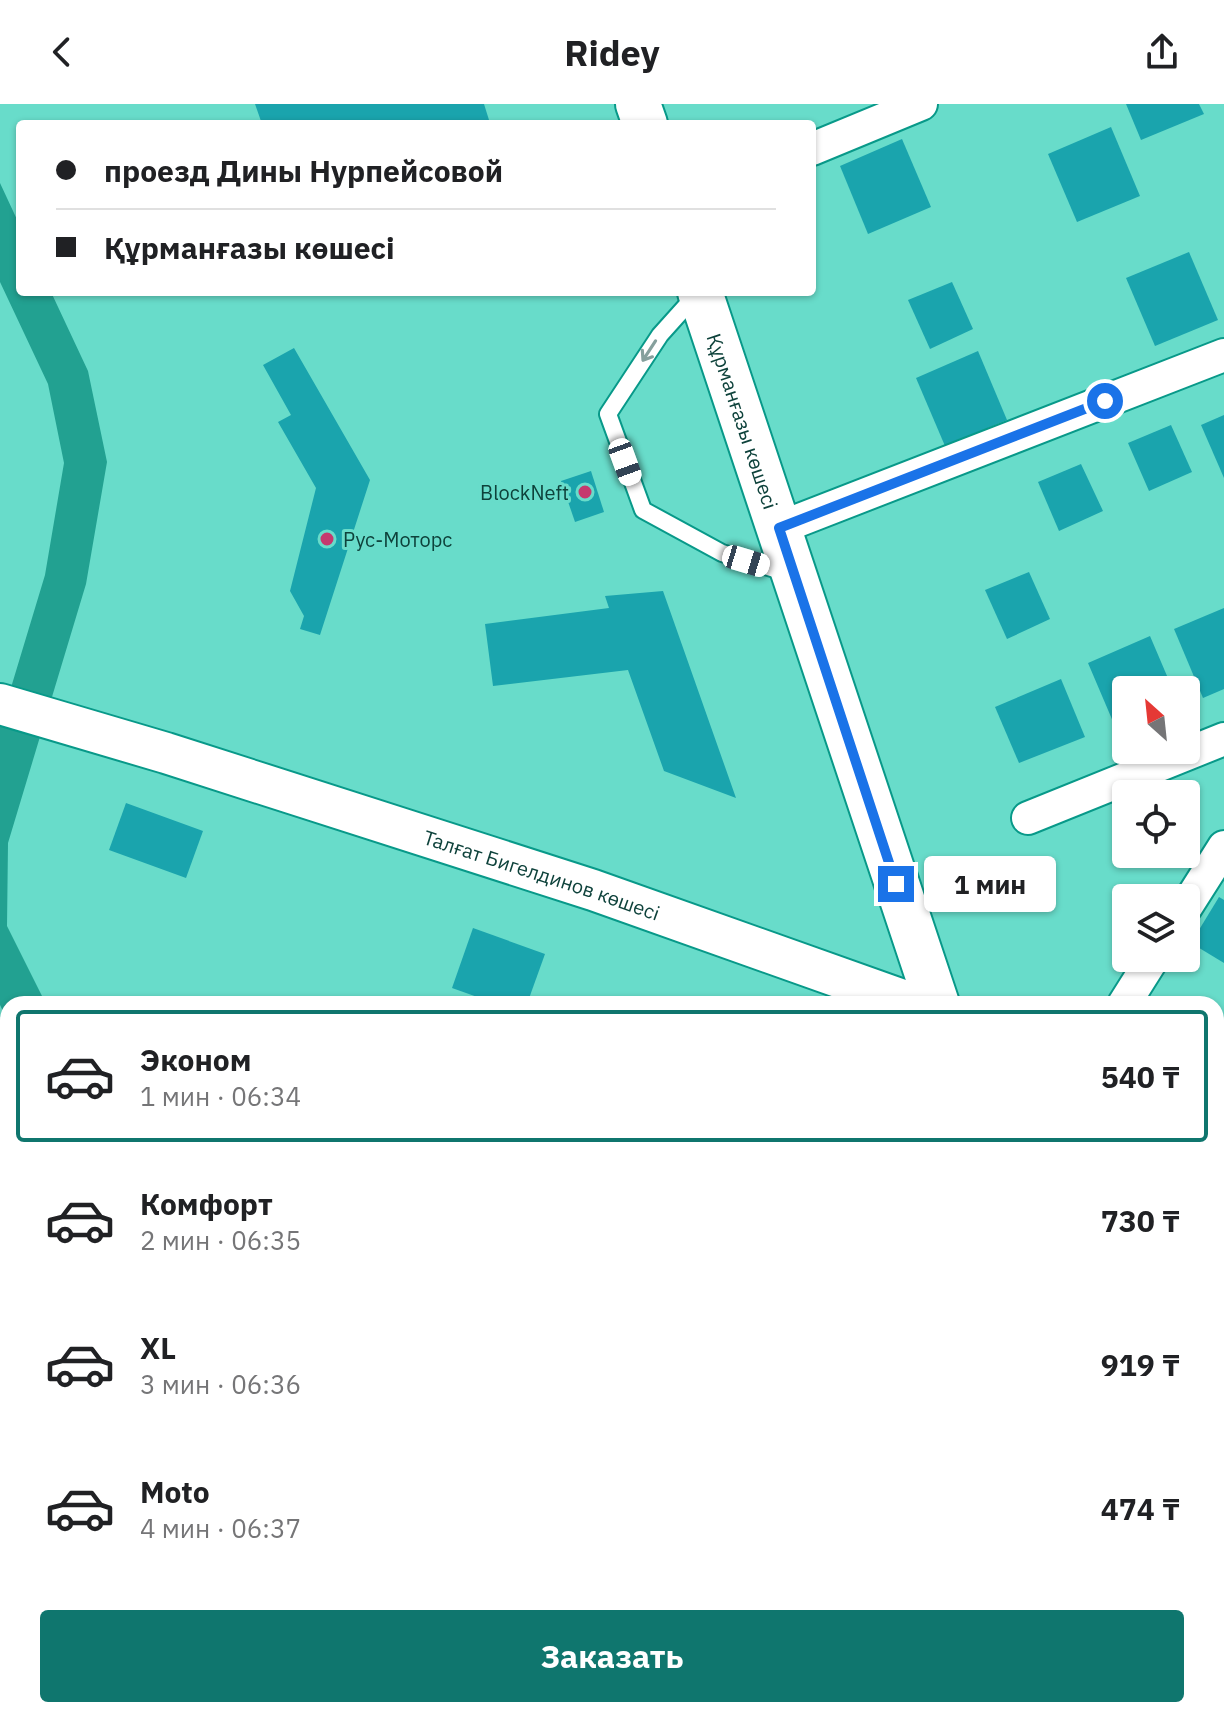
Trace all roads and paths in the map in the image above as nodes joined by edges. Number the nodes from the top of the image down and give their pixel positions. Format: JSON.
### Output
{"nodes":[{"id":1,"x":921,"y":104,"type":"edge"},
{"id":2,"x":816,"y":147,"type":"edge"},
{"id":3,"x":696,"y":296,"type":"edge"},
{"id":4,"x":701,"y":296,"type":"edge"},
{"id":5,"x":1224,"y":355,"type":"edge"},
{"id":6,"x":779,"y":528,"type":"junction"},
{"id":7,"x":795,"y":575,"type":"junction"},
{"id":8,"x":0,"y":704,"type":"edge"},
{"id":9,"x":1224,"y":739,"type":"edge"},
{"id":10,"x":1028,"y":818,"type":"dead end"},
{"id":11,"x":1224,"y":847,"type":"edge"},
{"id":12,"x":1200,"y":885,"type":"edge"},
{"id":13,"x":1144,"y":972,"type":"edge"},
{"id":14,"x":891,"y":996,"type":"edge"},
{"id":15,"x":934,"y":996,"type":"edge"},
{"id":16,"x":1129,"y":996,"type":"edge"}],
"edges":[{"from":1,"to":2,"type":"street"},
{"from":3,"to":7,"type":"lane","one_way":true},
{"from":4,"to":6,"type":"main road","name":"Құрманғазы көшесі"},
{"from":5,"to":6,"type":"street"},
{"from":6,"to":7,"type":"main road","name":"Құрманғазы көшесі"},
{"from":7,"to":15,"type":"main road","name":"Құрманғазы көшесі"},
{"from":8,"to":14,"type":"street","name":"Талғат Бигелдинов көшесі"},
{"from":9,"to":10,"type":"street"},
{"from":11,"to":12,"type":"street"},
{"from":13,"to":16,"type":"street"}]}
